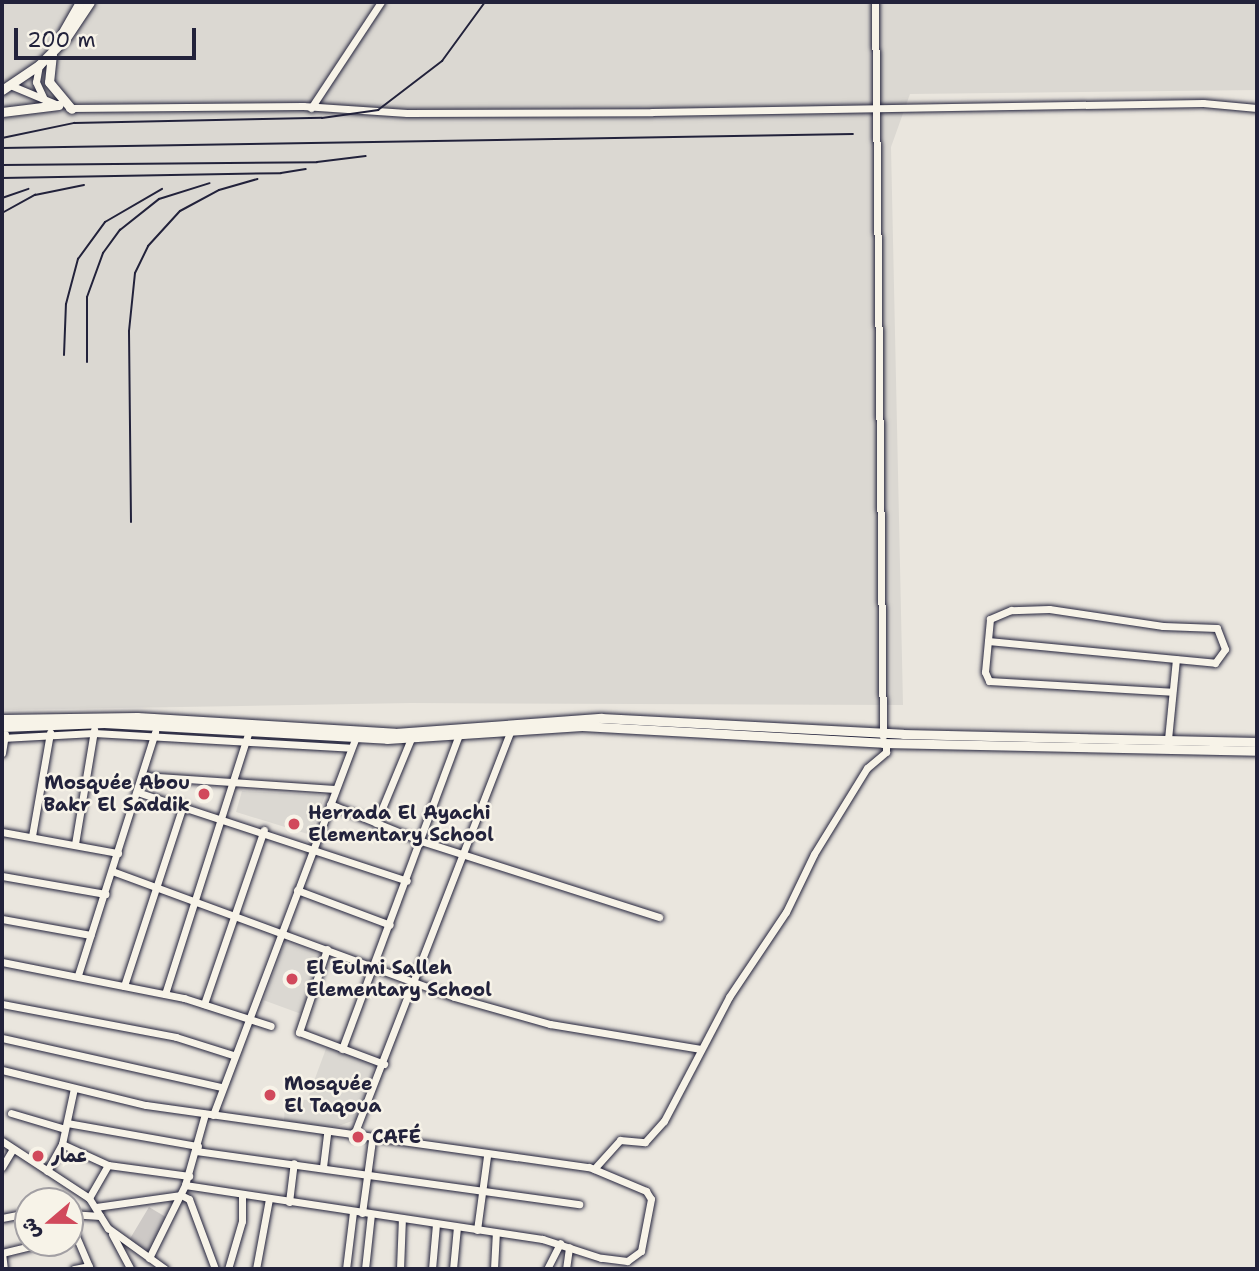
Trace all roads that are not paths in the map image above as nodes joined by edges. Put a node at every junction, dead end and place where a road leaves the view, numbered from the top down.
1 (80, 2) edge
2 (90, 2) edge
3 (381, 2) edge
4 (875, 2) edge
5 (55, 47) junction
6 (39, 65) junction
7 (6, 88) edge
8 (44, 98) junction
9 (59, 106) junction
10 (311, 108) junction
11 (877, 108) junction
12 (1257, 108) edge
13 (72, 109) junction
14 (2, 112) edge
15 (988, 641) junction
16 (1176, 659) junction
17 (1172, 692) junction
18 (3, 724) edge
19 (512, 725) junction
20 (94, 728) junction
21 (50, 730) junction
22 (461, 730) junction
23 (156, 731) junction
24 (882, 732) junction
25 (248, 734) junction
26 (357, 735) junction
27 (412, 735) junction
28 (3, 738) edge
29 (1168, 740) junction
30 (1257, 742) edge
31 (885, 743) junction
32 (351, 748) junction
33 (1257, 751) edge
34 (2, 753) edge
35 (142, 776) junction
36 (232, 784) junction
37 (335, 789) junction
38 (137, 792) junction
39 (330, 804) junction
40 (183, 805) junction
41 (222, 817) junction
42 (376, 823) junction
43 (264, 830) junction
44 (2, 832) edge
45 (32, 836) junction
46 (421, 841) junction
47 (75, 844) junction
48 (313, 846) junction
49 (118, 853) junction
50 (464, 855) junction
51 (112, 871) junction
52 (2, 876) edge
53 (407, 881) junction
54 (156, 887) junction
55 (297, 890) junction
56 (105, 894) junction
57 (195, 900) junction
58 (233, 914) junction
59 (3, 916) edge
60 (659, 917) dead end
61 (390, 925) junction
62 (281, 931) junction
63 (92, 935) junction
64 (327, 949) junction
65 (2, 962) edge
66 (374, 967) junction
67 (78, 975) junction
68 (414, 983) junction
69 (124, 986) junction
70 (165, 993) junction
71 (2, 1004) edge
72 (204, 1004) junction
73 (250, 1016) junction
74 (271, 1026) dead end
75 (2, 1038) edge
76 (342, 1049) junction
77 (701, 1049) junction
78 (233, 1055) junction
79 (384, 1064) junction
80 (2, 1070) edge
81 (222, 1087) junction
82 (74, 1088) junction
83 (11, 1113) dead end
84 (209, 1114) junction
85 (66, 1126) junction
86 (327, 1134) junction
87 (353, 1137) junction
88 (2, 1140) edge
89 (372, 1140) junction
90 (62, 1144) junction
91 (13, 1149) junction
92 (197, 1149) junction
93 (487, 1156) junction
94 (294, 1163) junction
95 (108, 1165) junction
96 (2, 1167) edge
97 (323, 1167) junction
98 (594, 1169) junction
99 (47, 1171) junction
100 (366, 1174) junction
101 (189, 1176) junction
102 (185, 1185) junction
103 (483, 1188) junction
104 (181, 1195) junction
105 (242, 1195) junction
106 (89, 1198) junction
107 (269, 1199) junction
108 (289, 1202) junction
109 (579, 1204) dead end
110 (96, 1207) junction
111 (353, 1212) junction
112 (362, 1213) junction
113 (371, 1214) junction
114 (84, 1215) edge
115 (100, 1216) junction
116 (402, 1218) junction
117 (436, 1224) junction
118 (457, 1227) junction
119 (108, 1228) junction
120 (477, 1230) junction
121 (496, 1233) junction
122 (560, 1243) junction
123 (569, 1247) junction
124 (2, 1253) edge
125 (149, 1258) junction
126 (89, 1268) edge
127 (4, 1269) edge
128 (74, 1269) edge
129 (131, 1269) edge
130 (165, 1269) edge
131 (215, 1269) edge
132 (228, 1269) edge
133 (256, 1269) edge
134 (346, 1269) edge
135 (365, 1269) edge
136 (400, 1269) edge
137 (432, 1269) edge
138 (453, 1269) edge
139 (494, 1269) edge
140 (547, 1269) edge
141 (566, 1269) edge

1 - 5 main road
2 - 5 main road
3 - 10 street
4 - 11 street
5 - 6 main road
5 - 13 main road
6 - 7 main road
6 - 8 street
7 - 8 street
8 - 9 street
9 - 13 street
9 - 14 main road
10 - 11 street
10 - 13 street
11 - 12 street
11 - 24 street
15 - 16 street
15 - 16 street
15 - 17 street
16 - 17 street
17 - 29 street
18 - 21 main road
18 - 25 main road
18 - 28 street
19 - 22 main road
19 - 24 main road
19 - 31 main road
19 - 50 street
20 - 21 main road
20 - 23 main road
20 - 47 street
21 - 28 street
21 - 45 street
22 - 27 main road
22 - 46 street
23 - 25 main road
23 - 35 street
24 - 29 main road
24 - 31 street
25 - 26 main road
25 - 32 street
25 - 36 street
26 - 27 main road
26 - 32 street
27 - 42 street
28 - 34 street
29 - 30 main road
31 - 33 main road
31 - 77 street
32 - 37 street
35 - 36 street
35 - 38 street
36 - 37 street
36 - 41 street
37 - 39 street
38 - 40 street
38 - 49 street
39 - 42 street
39 - 48 street
40 - 41 street
40 - 54 street
41 - 43 street
41 - 57 street
42 - 46 street
43 - 48 street
43 - 58 street
44 - 45 street
45 - 47 street
46 - 50 street
46 - 53 street
47 - 49 street
48 - 53 street
48 - 55 street
49 - 51 street
50 - 60 street
50 - 68 street
51 - 54 street
51 - 56 street
52 - 56 street
53 - 61 street
54 - 57 street
54 - 69 street
55 - 61 street
55 - 62 street
56 - 63 street
57 - 58 street
57 - 70 street
58 - 62 street
58 - 72 street
59 - 63 street
61 - 66 street
62 - 64 street
62 - 73 street
63 - 67 street
64 - 66 street
64 - 76 street
65 - 67 street
66 - 68 street
66 - 76 street
67 - 69 street
68 - 77 street
68 - 79 street
69 - 70 street
70 - 72 street
71 - 78 street
72 - 73 street
73 - 74 street
73 - 78 street
75 - 81 street
76 - 79 street
77 - 98 street
78 - 81 street
79 - 87 street
80 - 82 street
81 - 84 street
82 - 84 street
82 - 85 street
83 - 85 street
84 - 86 street
84 - 92 street
85 - 90 street
85 - 92 street
86 - 87 street
86 - 97 street
87 - 89 street
88 - 91 street
89 - 93 street
89 - 100 street
90 - 95 street
90 - 99 street
91 - 96 street
91 - 99 street
92 - 94 street
92 - 101 street
93 - 98 street
93 - 103 street
94 - 97 street
94 - 108 street
95 - 101 street
95 - 106 street
97 - 100 street
98 - 123 street
99 - 106 street
100 - 103 street
100 - 112 street
101 - 102 street
102 - 104 street
102 - 105 street
103 - 109 street
103 - 120 street
104 - 110 street
104 - 125 street
104 - 131 street
105 - 107 street
105 - 132 street
106 - 110 street
107 - 108 street
107 - 133 street
108 - 111 street
110 - 115 street
111 - 112 street
111 - 134 street
112 - 113 street
113 - 116 street
113 - 135 street
114 - 115 street
115 - 119 street
116 - 117 street
116 - 136 street
117 - 118 street
117 - 137 street
118 - 120 street
118 - 138 street
119 - 125 street
119 - 129 street
120 - 121 street
121 - 122 street
121 - 139 street
122 - 123 street
122 - 140 street
123 - 141 street
124 - 127 street
125 - 130 street
126 - 128 street

